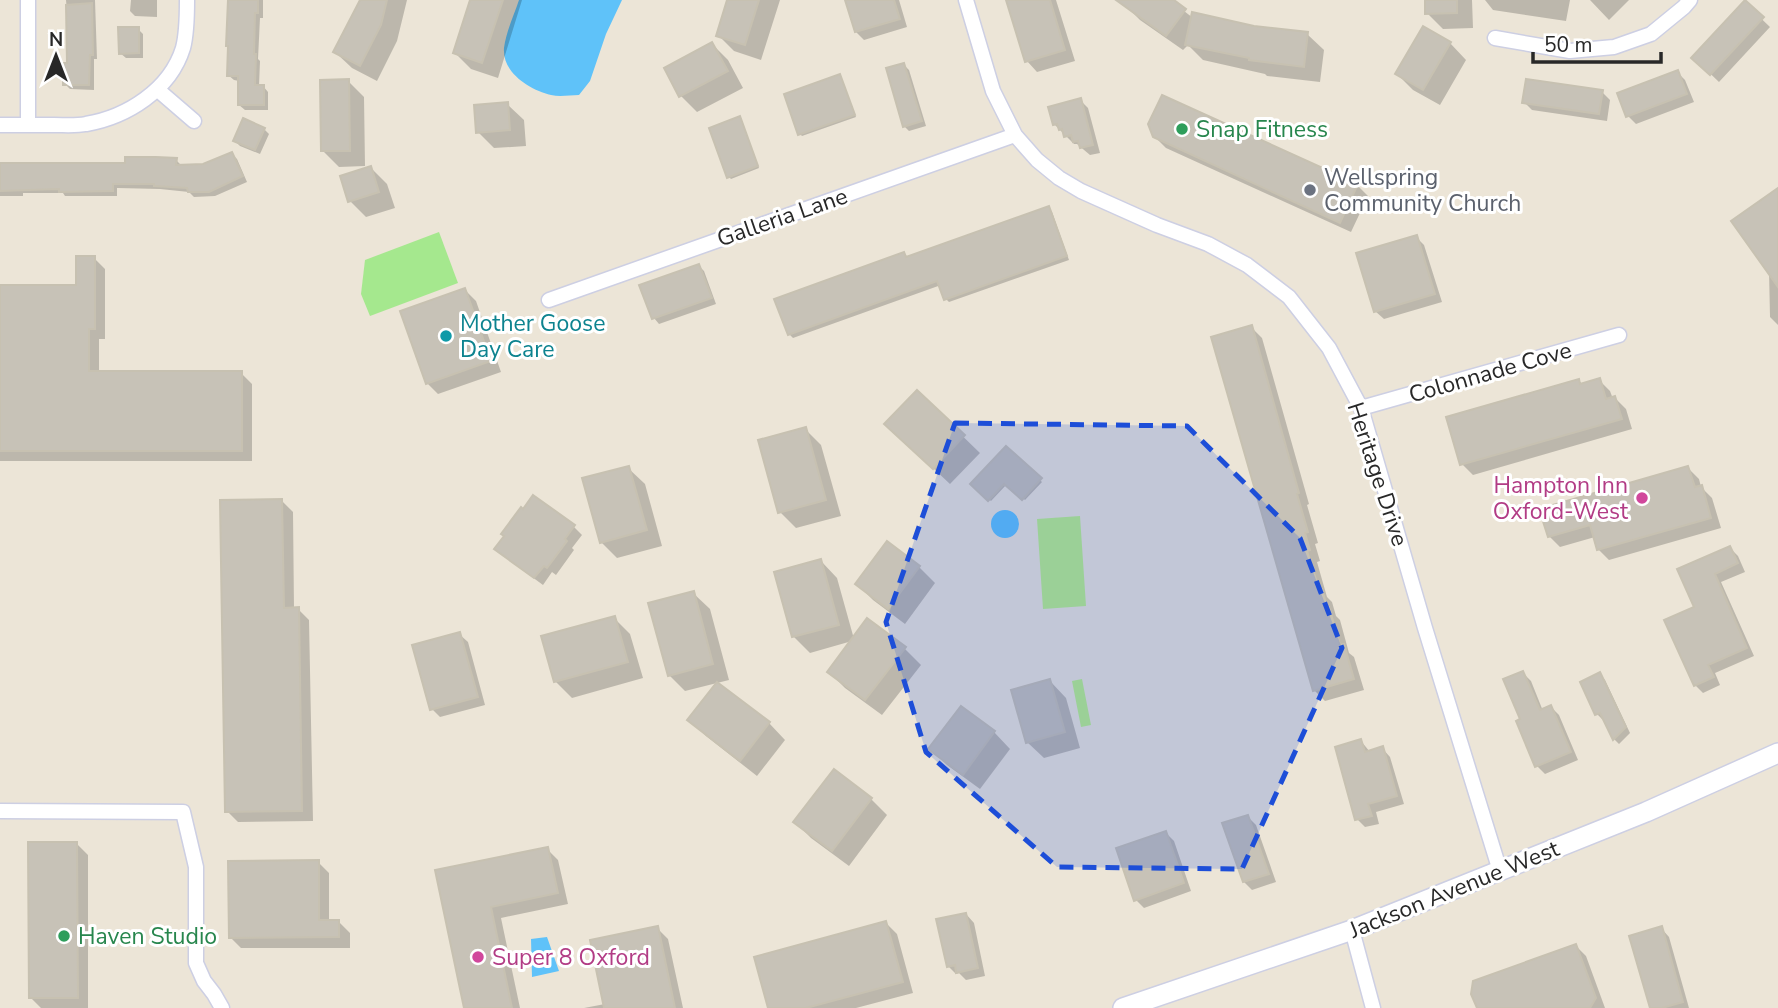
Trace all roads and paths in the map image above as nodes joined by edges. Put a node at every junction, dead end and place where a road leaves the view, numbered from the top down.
1 (28, 0) edge
2 (187, 0) edge
3 (966, 0) edge
4 (1690, 0) edge
5 (1495, 38) dead end
6 (158, 90) junction
7 (194, 121) dead end
8 (0, 125) edge
9 (28, 125) junction
10 (1015, 135) junction
11 (549, 300) dead end
12 (1619, 335) dead end
13 (1361, 408) junction
14 (1778, 753) edge
15 (0, 811) edge
16 (1500, 871) junction
17 (1352, 930) junction
18 (222, 1008) edge
19 (1123, 1008) edge
20 (1373, 1008) edge

1 - 9 street
2 - 6 street
3 - 10 street, Heritage Drive
4 - 5 street
6 - 7 street
6 - 9 street
8 - 9 street
10 - 11 street, Galleria Lane
10 - 13 street, Heritage Drive
12 - 13 street, Colonnade Cove
13 - 16 street, Heritage Drive
14 - 16 main road, Jackson Avenue West
15 - 18 street
16 - 17 main road, Jackson Avenue West
17 - 19 main road, Jackson Avenue West
17 - 20 street

